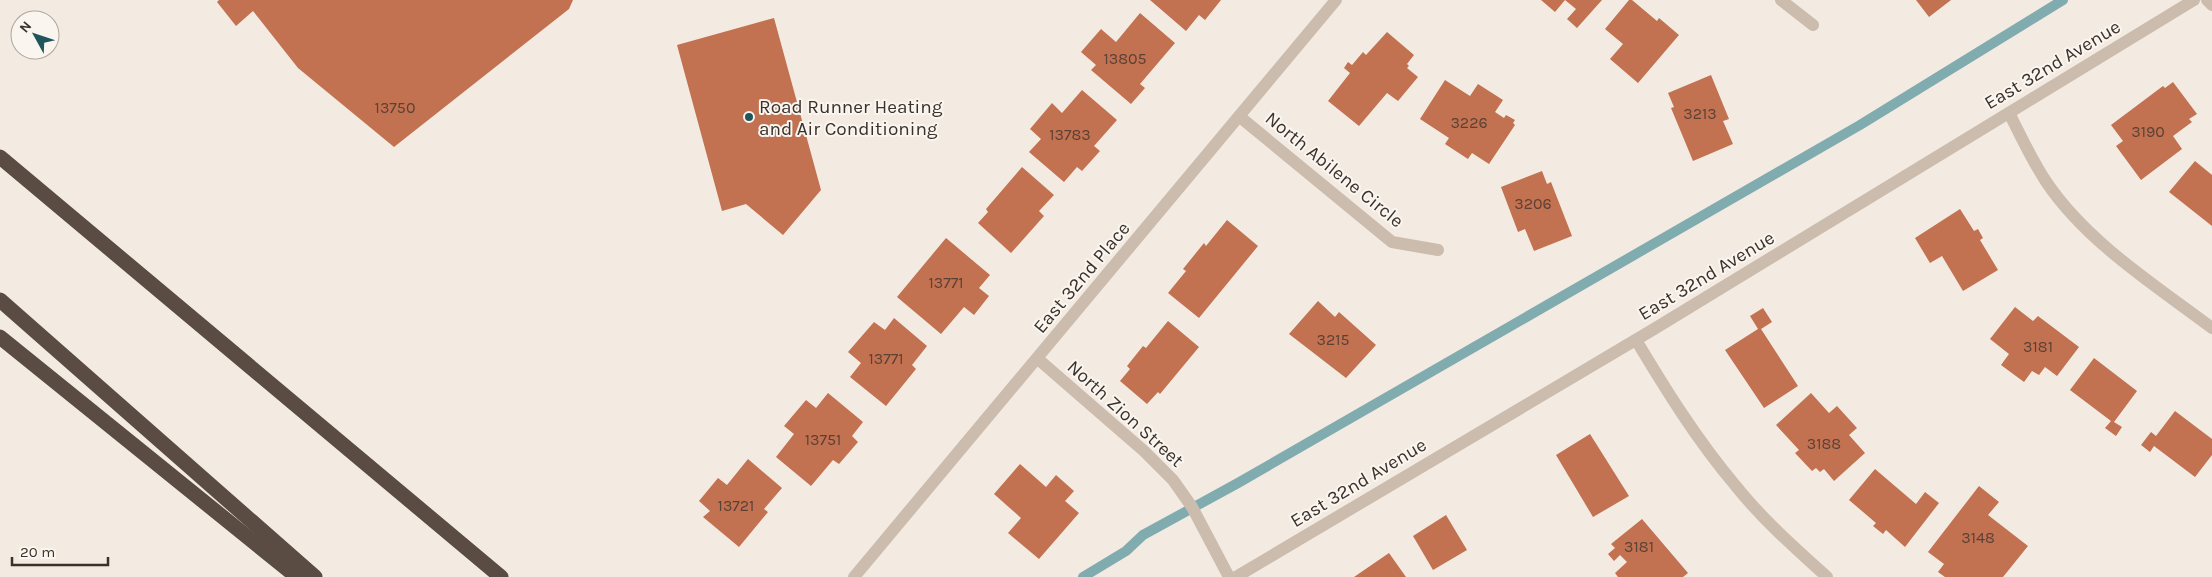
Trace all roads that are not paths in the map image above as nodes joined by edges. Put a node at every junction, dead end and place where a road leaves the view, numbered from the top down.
1 (1336, 0) edge
2 (1781, 0) edge
3 (2194, 0) edge
4 (2207, 0) edge
5 (2212, 5) edge
6 (1812, 26) dead end
7 (2008, 113) junction
8 (1240, 117) junction
9 (0, 157) edge
10 (1438, 250) dead end
11 (0, 300) edge
12 (2212, 328) edge
13 (0, 337) edge
14 (1636, 340) junction
15 (1038, 359) junction
16 (297, 577) edge
17 (315, 577) edge
18 (501, 577) edge
19 (854, 577) edge
20 (1229, 577) edge
21 (1236, 577) edge
22 (1827, 577) edge

1 - 8 street, East 32nd Place
2 - 6 street
3 - 7 street, East 32nd Avenue
4 - 5 street
7 - 12 street
7 - 14 street, East 32nd Avenue
8 - 10 street, North Abilene Circle
8 - 15 street, East 32nd Place
9 - 18 highway
11 - 17 highway
13 - 16 highway
14 - 21 street, East 32nd Avenue
14 - 22 street
15 - 19 street, East 32nd Place
15 - 20 street, North Zion Street

